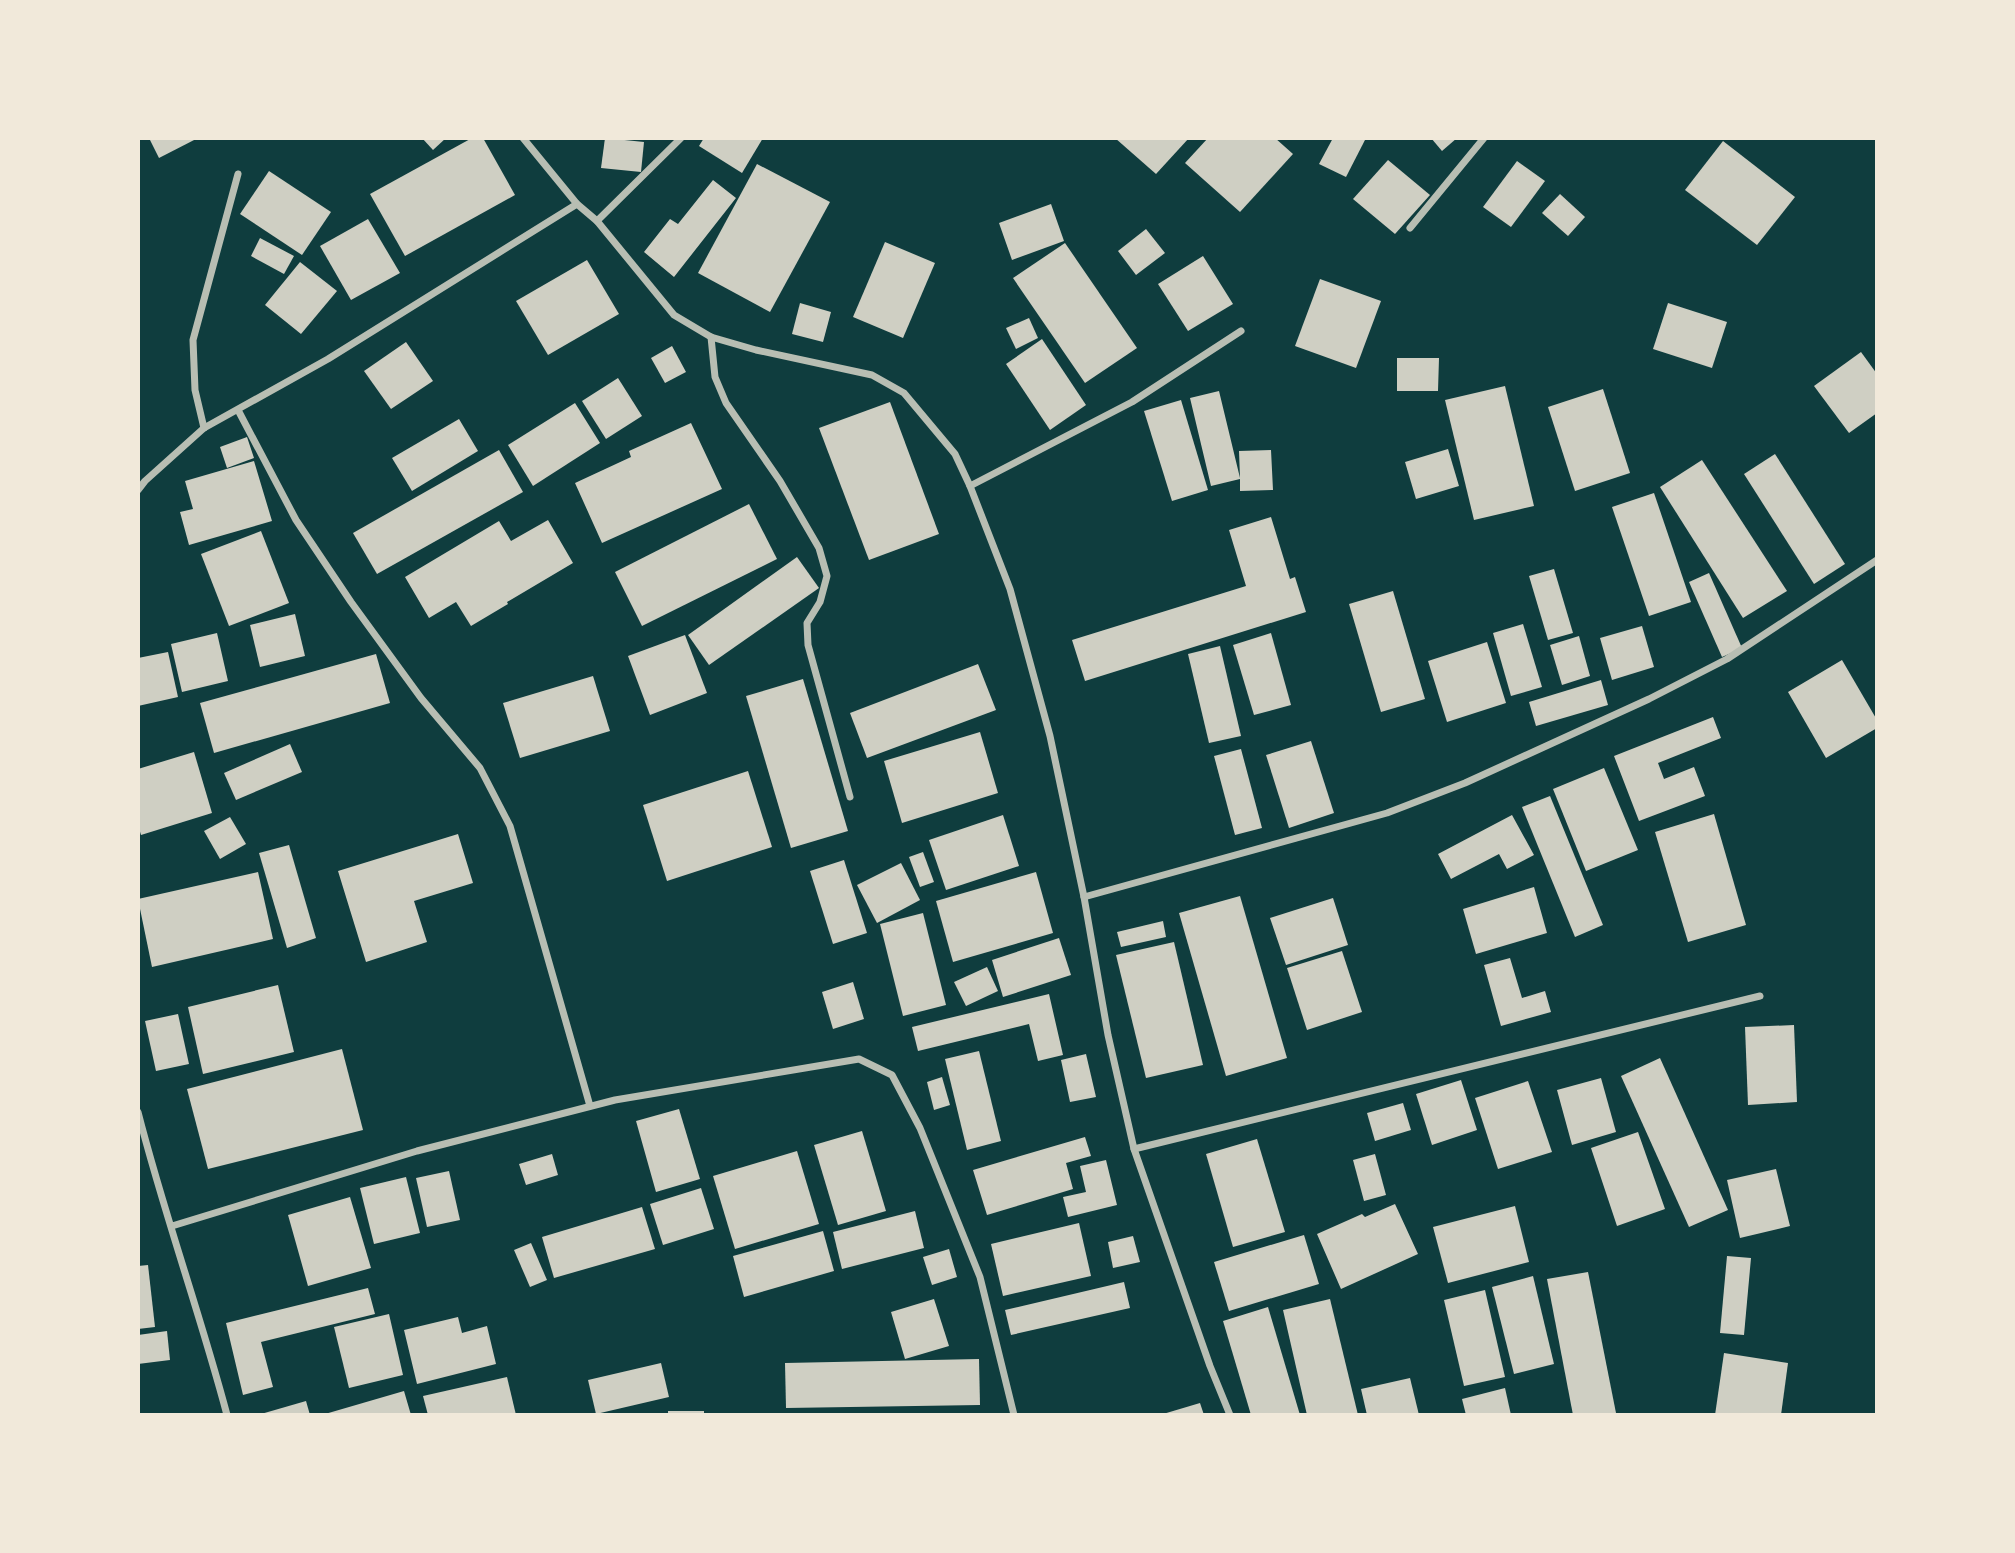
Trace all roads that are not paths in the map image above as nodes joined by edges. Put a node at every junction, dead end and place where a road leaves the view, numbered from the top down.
1 (523, 138) edge
2 (681, 138) edge
3 (1484, 138) edge
4 (238, 174) dead end
5 (577, 204) junction
6 (597, 220) junction
7 (1410, 228) dead end
8 (1241, 331) dead end
9 (711, 337) junction
10 (238, 410) junction
11 (204, 428) junction
12 (970, 486) junction
13 (138, 490) edge
14 (1877, 560) edge
15 (850, 797) dead end
16 (1084, 897) junction
17 (1760, 996) dead end
18 (590, 1106) junction
19 (138, 1112) edge
20 (1134, 1149) junction
21 (172, 1226) junction
22 (227, 1415) edge
23 (1014, 1415) edge
24 (1230, 1415) edge

1 - 5 street
2 - 6 street
3 - 7 street
4 - 11 street
5 - 6 street
5 - 10 street
6 - 9 street
8 - 12 street
9 - 12 street
9 - 15 street
10 - 11 street
10 - 18 street
11 - 13 street
12 - 16 street
14 - 16 street
16 - 20 street
17 - 20 street
18 - 21 street
18 - 23 street
19 - 21 street
20 - 24 street
21 - 22 street

